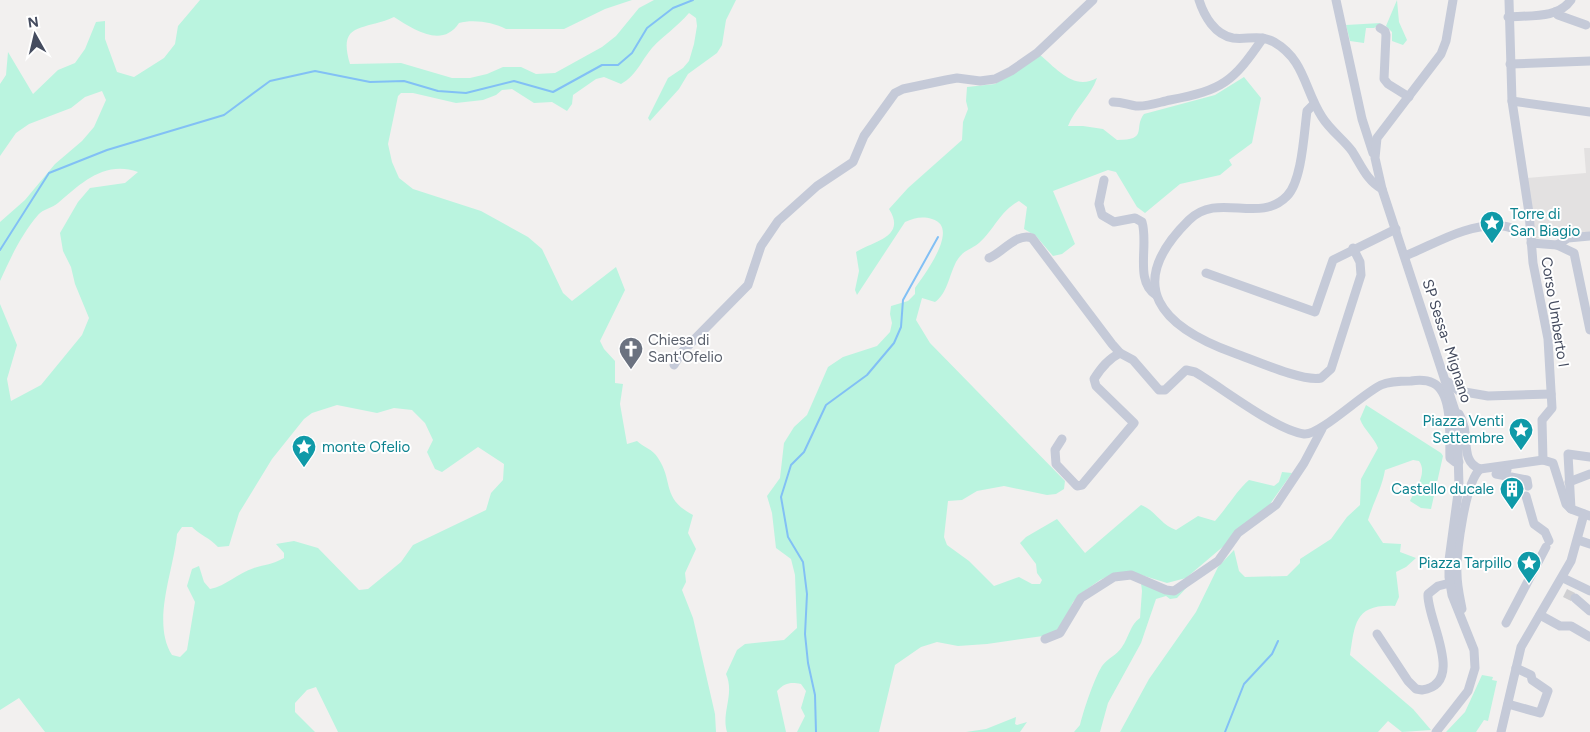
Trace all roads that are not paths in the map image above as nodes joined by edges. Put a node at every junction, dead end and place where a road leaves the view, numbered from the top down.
1 (1093, 0) edge
2 (1199, 0) edge
3 (1336, 0) edge
4 (1453, 0) edge
5 (1509, 0) edge
6 (1571, 0) edge
7 (1556, 12) junction
8 (1508, 17) junction
9 (1586, 24) dead end
10 (1380, 28) dead end
11 (1263, 38) junction
12 (1590, 61) edge
13 (1510, 64) junction
14 (1409, 97) junction
15 (1512, 101) junction
16 (1113, 102) dead end
17 (1314, 104) junction
18 (1590, 112) edge
19 (1375, 158) junction
20 (1104, 180) dead end
21 (1382, 189) junction
22 (1396, 228) junction
23 (1590, 236) edge
24 (1531, 238) junction
25 (1557, 245) junction
26 (1353, 248) junction
27 (1405, 256) junction
28 (989, 258) dead end
29 (1206, 273) dead end
30 (1156, 295) junction
31 (1590, 330) edge
32 (1120, 353) junction
33 (674, 365) dead end
34 (1446, 380) junction
35 (1552, 394) junction
36 (1456, 411) junction
37 (1323, 427) junction
38 (1062, 439) dead end
39 (1590, 457) edge
40 (1543, 460) junction
41 (1459, 462) junction
42 (1525, 463) junction
43 (1480, 469) junction
44 (1590, 474) edge
45 (1569, 482) junction
46 (1528, 486) dead end
47 (1526, 496) dead end
48 (1571, 509) junction
49 (1587, 515) edge
50 (1578, 540) junction
51 (1590, 544) edge
52 (1563, 578) junction
53 (1450, 583) junction
54 (1590, 591) edge
55 (1575, 598) tunnel mouth
56 (1590, 611) edge
57 (1540, 615) junction
58 (1506, 623) dead end
59 (1465, 625) junction
60 (1377, 634) dead end
61 (1590, 637) edge
62 (1045, 639) dead end
63 (1516, 668) junction
64 (1508, 704) junction
65 (1436, 732) edge
66 (1501, 732) edge

1 - 33 street
2 - 11 street
3 - 19 street
4 - 14 street, SP Sessa- Mignano
5 - 8 street, Corso Umberto I
6 - 7 street
7 - 8 street
7 - 9 street
8 - 13 street, Corso Umberto I
10 - 14 street
11 - 16 street
11 - 17 street
12 - 13 street
13 - 15 street, Corso Umberto I
14 - 19 street, SP Sessa- Mignano
15 - 18 street
15 - 24 street, Corso Umberto I
17 - 21 street
17 - 30 street
19 - 21 street, SP Sessa- Mignano
20 - 30 street
21 - 22 street, SP Sessa- Mignano
22 - 26 street
22 - 27 street, SP Sessa- Mignano
23 - 25 street
24 - 25 street
24 - 27 street
24 - 35 street, Corso Umberto I
25 - 31 street
26 - 29 street
26 - 30 street
27 - 34 street, SP Sessa- Mignano
28 - 32 street
32 - 37 street
32 - 38 street
34 - 35 street
34 - 36 street, SP Sessa- Mignano
35 - 40 street, Corso Umberto I
36 - 41 street, SP Sessa- Mignano
36 - 43 street
37 - 41 street
37 - 62 street
39 - 45 street
40 - 42 street
40 - 48 street
41 - 53 street, SP Sessa- Mignano
42 - 43 street
42 - 46 street
43 - 59 street
44 - 45 street
45 - 48 street
47 - 58 street
48 - 49 street
49 - 50 street
50 - 51 street
50 - 52 street
52 - 54 street
52 - 57 street
53 - 59 street, SP Sessa- Mignano
53 - 60 street
55 - 56 street
57 - 61 street
57 - 63 street
59 - 65 street, SP Sessa- Mignano
63 - 64 street
63 - 64 street
64 - 66 street

